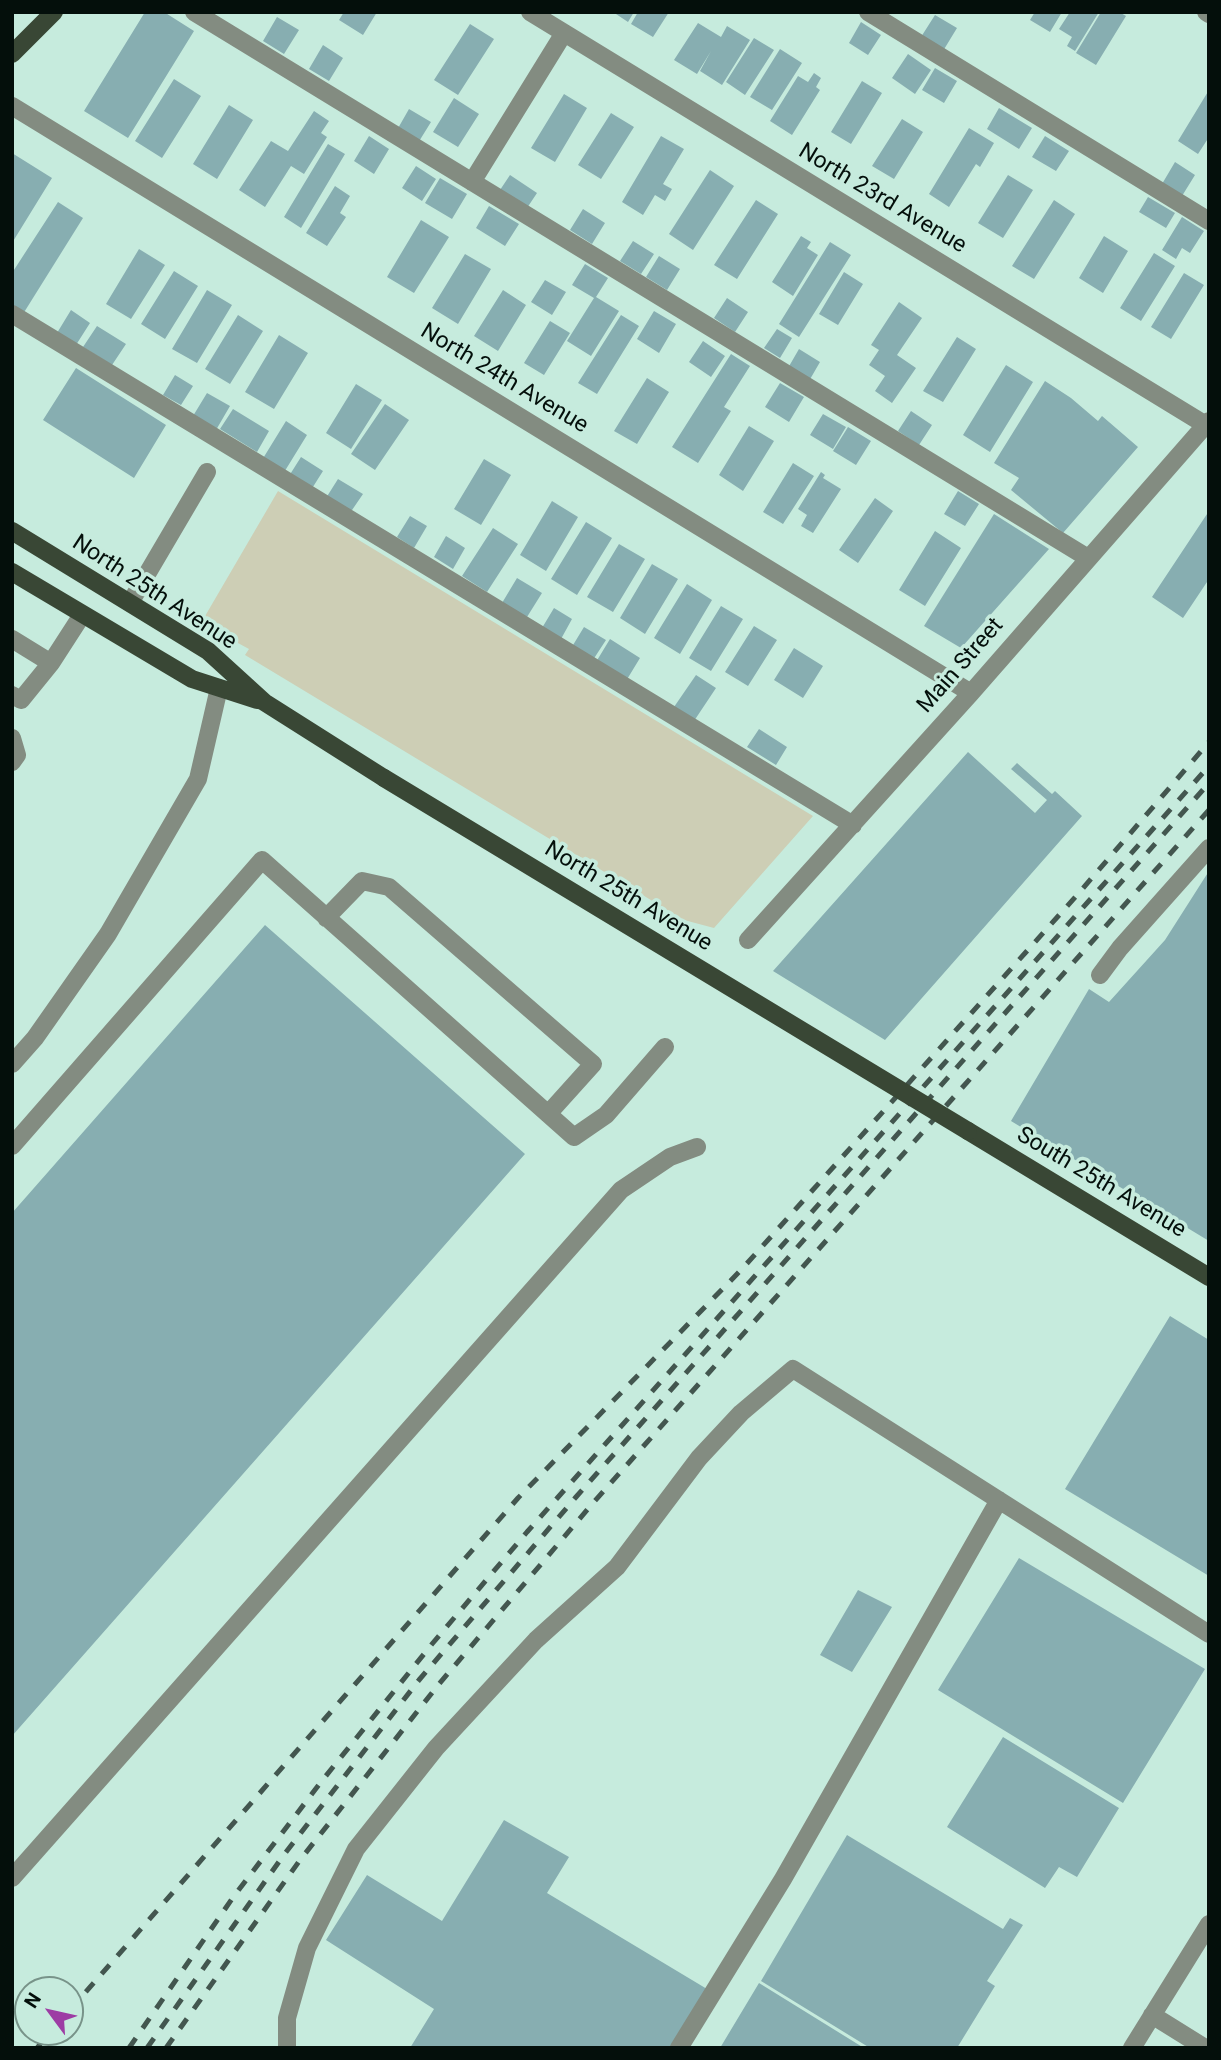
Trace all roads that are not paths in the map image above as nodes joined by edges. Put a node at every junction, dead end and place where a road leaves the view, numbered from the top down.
1 (54, 12) edge
2 (194, 12) edge
3 (530, 12) edge
4 (868, 12) edge
5 (564, 33) junction
6 (12, 54) edge
7 (12, 106) edge
8 (472, 182) junction
9 (1209, 221) edge
10 (16, 323) edge
11 (1208, 424) edge
12 (206, 472) dead end
13 (12, 531) edge
14 (1088, 558) junction
15 (12, 572) edge
16 (130, 603) junction
17 (82, 615) junction
18 (12, 639) edge
19 (51, 663) junction
20 (219, 688) junction
21 (971, 693) junction
22 (264, 702) junction
23 (15, 704) edge
24 (12, 738) edge
25 (12, 762) edge
26 (853, 825) junction
27 (1209, 848) edge
28 (327, 918) junction
29 (748, 940) dead end
30 (1100, 975) dead end
31 (665, 1046) dead end
32 (12, 1064) edge
33 (548, 1114) junction
34 (968, 1131) joint
35 (12, 1146) edge
36 (697, 1147) dead end
37 (1209, 1277) edge
38 (999, 1500) junction
39 (1209, 1634) edge
40 (12, 1878) edge
41 (1209, 1924) edge
42 (1152, 2015) junction
43 (287, 2048) edge
44 (679, 2048) edge
45 (1132, 2048) edge
46 (1205, 2048) edge

1 - 6 main road
2 - 8 street
3 - 5 street, North 23rd Avenue
4 - 9 street
5 - 8 street
5 - 11 street, North 23rd Avenue
7 - 21 street, North 24th Avenue
8 - 14 street
10 - 26 street
11 - 14 street, Main Street
12 - 16 street
13 - 16 main road, North 25th Avenue
14 - 21 street, Main Street
15 - 17 main road, North 25th Avenue
16 - 22 main road, North 25th Avenue
17 - 19 street
17 - 20 main road, North 25th Avenue
18 - 19 street
19 - 23 street
20 - 22 main road, North 25th Avenue
20 - 32 street
21 - 26 street, Main Street
22 - 34 main road, North 25th Avenue, bridge
24 - 25 street
26 - 29 street, Main Street
27 - 30 street
28 - 33 street
28 - 33 street
28 - 35 street
31 - 33 street
34 - 37 main road, South 25th Avenue
36 - 40 street
38 - 39 street
38 - 43 street
38 - 44 street
41 - 42 street
42 - 45 street
42 - 46 street

